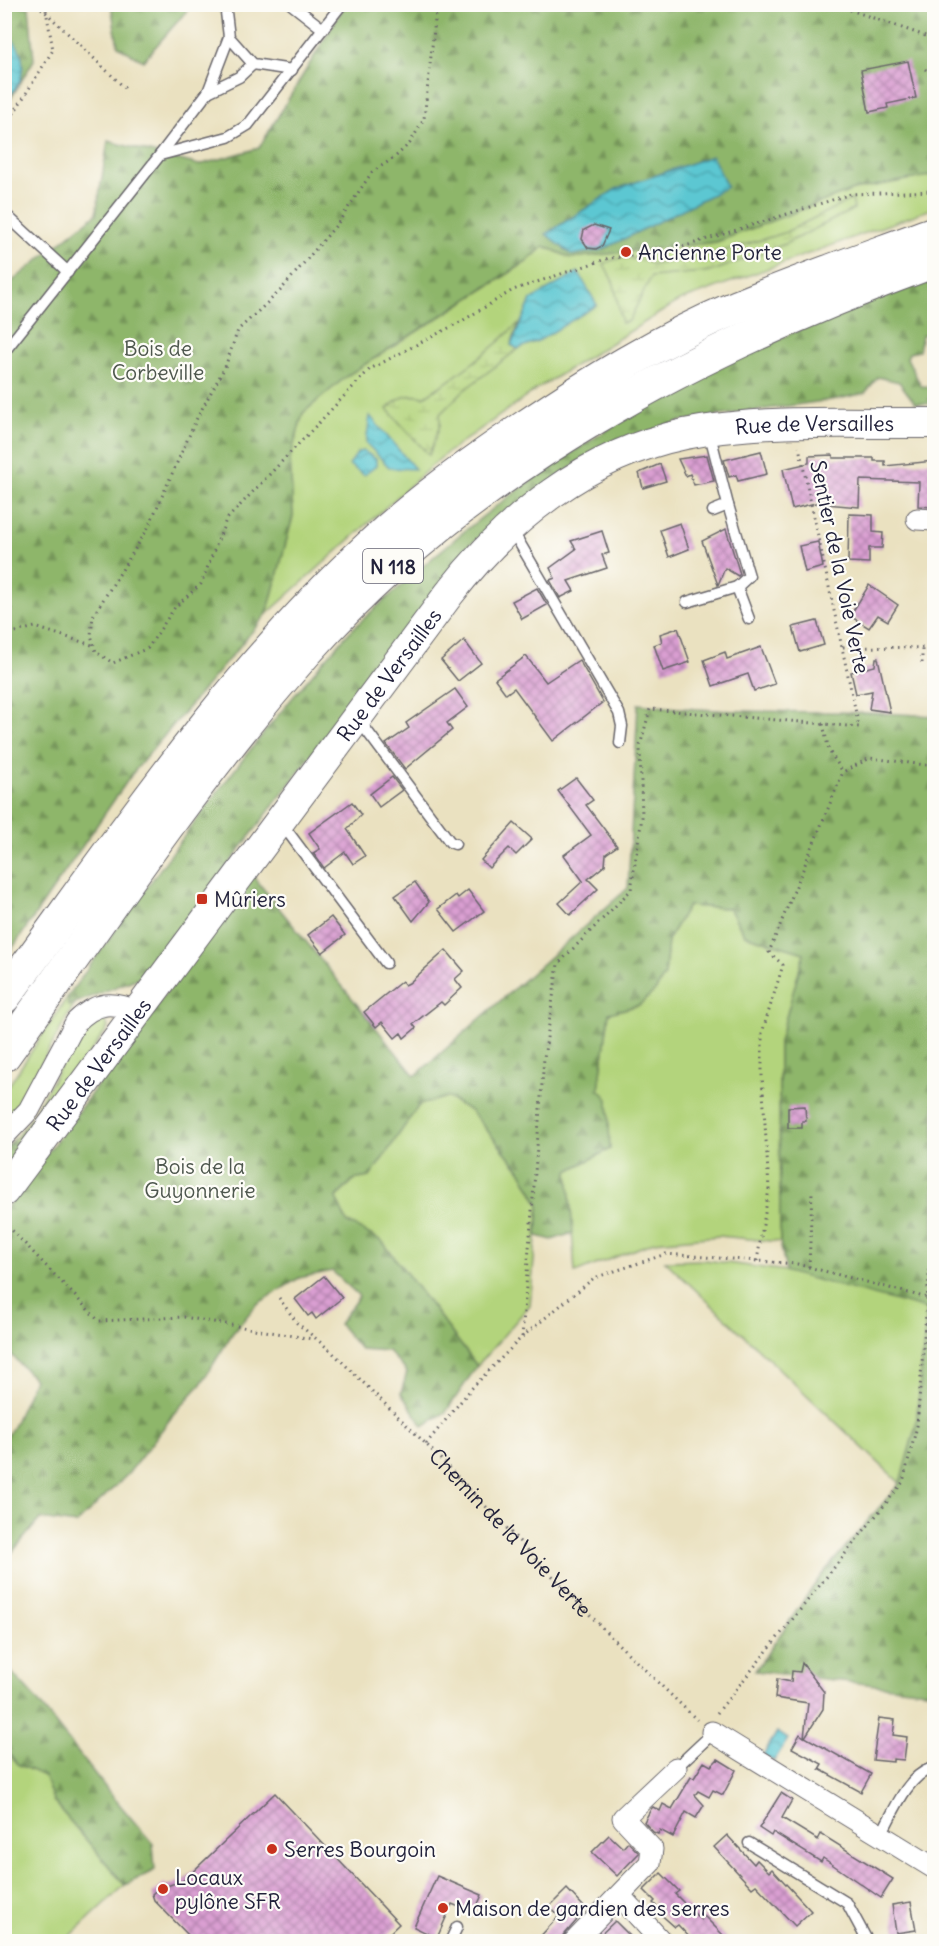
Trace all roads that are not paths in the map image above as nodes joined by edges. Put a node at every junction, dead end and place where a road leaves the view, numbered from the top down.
1 (225, 4) edge
2 (291, 4) edge
3 (342, 4) edge
4 (323, 29) junction
5 (229, 38) junction
6 (253, 63) junction
7 (292, 70) junction
8 (208, 92) junction
9 (160, 155) junction
10 (4, 213) edge
11 (934, 233) edge
12 (934, 261) edge
13 (69, 272) junction
14 (4, 352) edge
15 (934, 423) edge
16 (709, 431) junction
17 (728, 506) junction
18 (712, 511) dead end
19 (509, 526) junction
20 (737, 587) junction
21 (687, 602) dead end
22 (749, 619) dead end
23 (357, 718) junction
24 (620, 744) dead end
25 (280, 821) junction
26 (455, 844) dead end
27 (386, 963) dead end
28 (4, 998) edge
29 (139, 1012) junction
30 (4, 1055) edge
31 (4, 1136) edge
32 (4, 1191) edge
33 (709, 1726) joint
34 (679, 1765) joint
35 (930, 1769) dead end
36 (880, 1836) junction
37 (749, 1843) dead end
38 (934, 1868) edge
39 (620, 1896) junction
40 (457, 1927) dead end
41 (450, 1941) edge
42 (574, 1941) edge
43 (662, 1941) edge
44 (868, 1941) edge

1 - 5 lane
2 - 4 lane
3 - 4 lane
4 - 7 lane
5 - 6 lane
5 - 8 lane
6 - 7 lane
6 - 8 lane
7 - 9 lane
8 - 9 lane
9 - 13 lane
10 - 13 lane
11 - 28 highway, N 118
12 - 30 highway, N 118
13 - 14 lane
15 - 16 main road, Rue de Versailles
16 - 17 lane
16 - 19 main road, Rue de Versailles
17 - 18 lane
17 - 20 lane
19 - 23 main road, Rue de Versailles
19 - 24 lane
20 - 21 lane
20 - 22 lane
23 - 25 main road, Rue de Versailles
23 - 26 lane
25 - 27 lane
25 - 29 main road, Rue de Versailles
29 - 31 street
29 - 32 main road, Rue de Versailles
33 - 34 lane
33 - 36 street
34 - 39 street
35 - 36 lane
36 - 38 street
37 - 44 lane
39 - 42 street
39 - 43 street
40 - 41 lane

